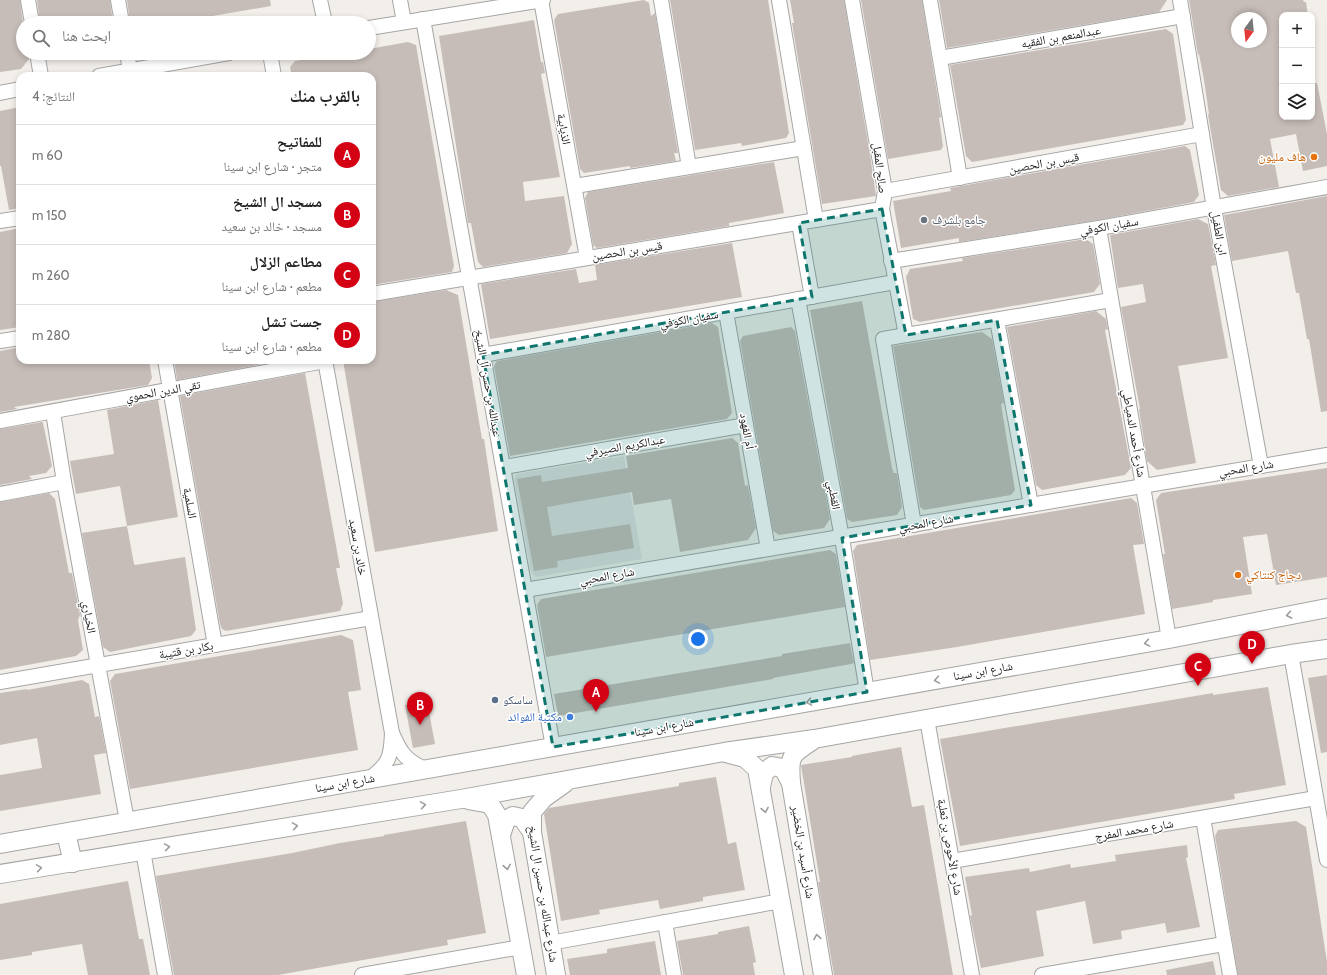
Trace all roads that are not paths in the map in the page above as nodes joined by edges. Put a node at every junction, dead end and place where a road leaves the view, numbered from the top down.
1 (28, 0) edge
2 (118, 0) edge
3 (320, 0) edge
4 (400, 0) edge
5 (542, 0) edge
6 (661, 0) edge
7 (779, 0) edge
8 (852, 0) edge
9 (930, 0) edge
10 (1180, 0) edge
11 (493, 4) edge
12 (31, 16) edge
13 (121, 16) edge
14 (323, 16) edge
15 (1182, 16) junction
16 (422, 20) junction
17 (404, 22) junction
18 (376, 27) edge
19 (940, 58) junction
20 (38, 60) edge
21 (128, 60) edge
22 (188, 60) edge
23 (271, 60) edge
24 (130, 70) junction
25 (40, 72) edge
26 (123, 72) edge
27 (273, 72) edge
28 (16, 90) edge
29 (0, 93) edge
30 (1202, 134) junction
31 (804, 148) junction
32 (689, 167) junction
33 (960, 178) junction
34 (574, 186) junction
35 (1327, 187) edge
36 (885, 191) junction
37 (1214, 208) junction
38 (882, 209) junction
39 (16, 219) edge
40 (816, 220) junction
41 (0, 221) edge
42 (799, 223) junction
43 (1099, 228) junction
44 (587, 258) junction
45 (891, 261) junction
46 (469, 278) junction
47 (895, 282) junction
48 (376, 293) edge
49 (805, 298) junction
50 (1111, 300) junction
51 (726, 312) junction
52 (997, 320) junction
53 (906, 335) junction
54 (16, 339) edge
55 (0, 341) edge
56 (483, 355) junction
57 (166, 364) edge
58 (308, 364) edge
59 (326, 364) edge
60 (170, 389) junction
61 (53, 412) junction
62 (0, 421) edge
63 (746, 425) junction
64 (1327, 455) edge
65 (1261, 466) junction
66 (504, 467) junction
67 (64, 482) junction
68 (1143, 485) junction
69 (0, 494) edge
70 (1031, 505) junction
71 (914, 525) junction
72 (842, 538) junction
73 (768, 549) junction
74 (525, 590) junction
75 (1327, 608) edge
76 (371, 618) junction
77 (1169, 639) junction
78 (215, 645) junction
79 (1327, 649) edge
80 (1291, 654) junction
81 (98, 665) junction
82 (0, 682) edge
83 (867, 692) junction
84 (927, 719) junction
85 (392, 733) junction
86 (814, 739) junction
87 (553, 747) junction
88 (724, 752) junction
89 (425, 769) junction
90 (369, 779) junction
91 (568, 780) junction
92 (791, 783) junction
93 (761, 787) junction
94 (1316, 798) junction
95 (461, 799) junction
96 (1203, 818) junction
97 (127, 821) junction
98 (532, 832) junction
99 (66, 833) junction
100 (501, 834) junction
101 (0, 844) edge
102 (143, 851) junction
103 (1327, 860) edge
104 (952, 861) junction
105 (73, 863) junction
106 (0, 874) edge
107 (781, 901) junction
108 (665, 922) junction
109 (550, 943) junction
110 (1224, 944) junction
111 (521, 947) junction
112 (371, 974) edge
113 (165, 975) edge
114 (526, 975) edge
115 (556, 975) edge
116 (674, 975) edge
117 (794, 975) edge
118 (823, 975) edge
119 (972, 975) edge
120 (1042, 975) edge
121 (1230, 975) edge

1 - 12 street
2 - 13 street
3 - 14 street
4 - 17 street
5 - 11 street
5 - 34 street, الذيابية
6 - 32 street
7 - 31 street
8 - 36 street, صالح المقبل
9 - 19 street
10 - 15 street, ابن الطفيل
11 - 16 street
15 - 19 street, عبدالمنعم بن الفقيه
15 - 30 street, ابن الطفيل
16 - 17 street
16 - 46 street, عبدالله بن حسن آل الشيخ
17 - 18 street
19 - 33 street
20 - 25 street
21 - 24 street
22 - 24 street
23 - 27 street
24 - 26 street
28 - 29 street
30 - 33 street, قيس بن الحصين
30 - 37 street, ابن الطفيل
31 - 32 street
31 - 40 street
32 - 34 street
33 - 36 street, قيس بن الحصين
34 - 44 street, الذيابية
35 - 37 street, سفيان الكوفي
36 - 38 street, صالح المقبل
37 - 43 street, سفيان الكوفي
37 - 65 street, ابن الطفيل
38 - 40 street, قيس بن الحصين
38 - 45 street, صالح المقبل
39 - 41 street
40 - 42 street, قيس بن الحصين
42 - 44 street, قيس بن الحصين
42 - 49 street, القطبي
43 - 45 street, سفيان الكوفي
43 - 50 street, شارع أحمد الدمياطي
44 - 46 street, قيس بن الحصين
45 - 47 street, صالح المقبل
46 - 48 street, قيس بن الحصين
46 - 56 street, عبدالله بن حسن آل الشيخ
47 - 49 street, سفيان الكوفي
47 - 53 street, صالح المقبل
49 - 51 street, سفيان الكوفي
49 - 72 street, القطبي
50 - 52 street
50 - 68 street, شارع أحمد الدمياطي
51 - 56 street, سفيان الكوفي
51 - 63 street, أم الفهود
52 - 53 street
52 - 70 street
53 - 71 street
54 - 55 street
56 - 66 street, عبدالله بن حسن آل الشيخ
57 - 60 street, السلمية
58 - 60 street, تقي الدين الحموي
59 - 76 street, خالد بن سعيد
60 - 61 street, تقي الدين الحموي
60 - 78 street, السلمية
61 - 62 street, تقي الدين الحموي
61 - 67 street, الخياري
63 - 66 street, عبدالكريم الصيرفي
63 - 73 street, أم الفهود
64 - 65 street, شارع المحبي
65 - 68 street, شارع المحبي
66 - 74 street, عبدالله بن حسن آل الشيخ
67 - 69 street
67 - 81 street, الخياري
68 - 70 street, شارع المحبي
68 - 77 street, شارع أحمد الدمياطي
70 - 71 street, شارع المحبي
71 - 72 street, شارع المحبي
72 - 73 street, شارع المحبي
72 - 83 street, القطبي
73 - 74 street, شارع المحبي
74 - 87 street, عبدالله بن حسن آل الشيخ
75 -> 77 street, شارع ابن سينا
76 - 78 street, بكار بن قتيبة
76 - 85 street, خالد بن سعيد
77 -> 83 street, شارع ابن سينا
78 - 81 street, بكار بن قتيبة
79 - 80 street
80 - 84 street
80 - 94 street
81 - 82 street, بكار بن قتيبة
81 - 97 street, الخياري
83 -> 87 street, شارع ابن سينا
84 - 86 street
84 - 104 street, شارع الأحوص بن ثعلبة
85 - 89 street, خالد بن سعيد
85 - 90 street, خالد بن سعيد
86 - 88 street
86 - 92 street, شارع أسيد بن الخضير
87 - 89 street, شارع ابن سينا
88 - 91 street
88 - 93 street
89 - 90 street, شارع ابن سينا
90 - 97 street, شارع ابن سينا
91 - 95 street
91 - 98 street, شارع عبدالله بن حسين ال الشيخ
92 - 93 street
118 -> 92 street, شارع أسيد بن الخضير
93 -> 107 street
94 - 96 street, شارع محمد المفرج
94 - 103 street
95 - 100 street
102 -> 95 street
96 - 104 street, شارع محمد المفرج
96 - 110 street
97 - 99 street, شارع ابن سينا
98 - 100 street
98 - 109 street, شارع عبدالله بن حسين ال الشيخ
99 - 101 street, شارع ابن سينا
99 - 105 street
100 -> 111 street
102 - 105 street
102 - 113 street
104 - 119 street, شارع الأحوص بن ثعلبة
106 -> 105 street
107 - 108 street
107 - 117 street
108 - 109 street
108 - 116 street
109 - 115 street, شارع عبدالله بن حسين ال الشيخ
110 - 120 street
110 - 121 street
111 - 112 street
111 - 114 street

